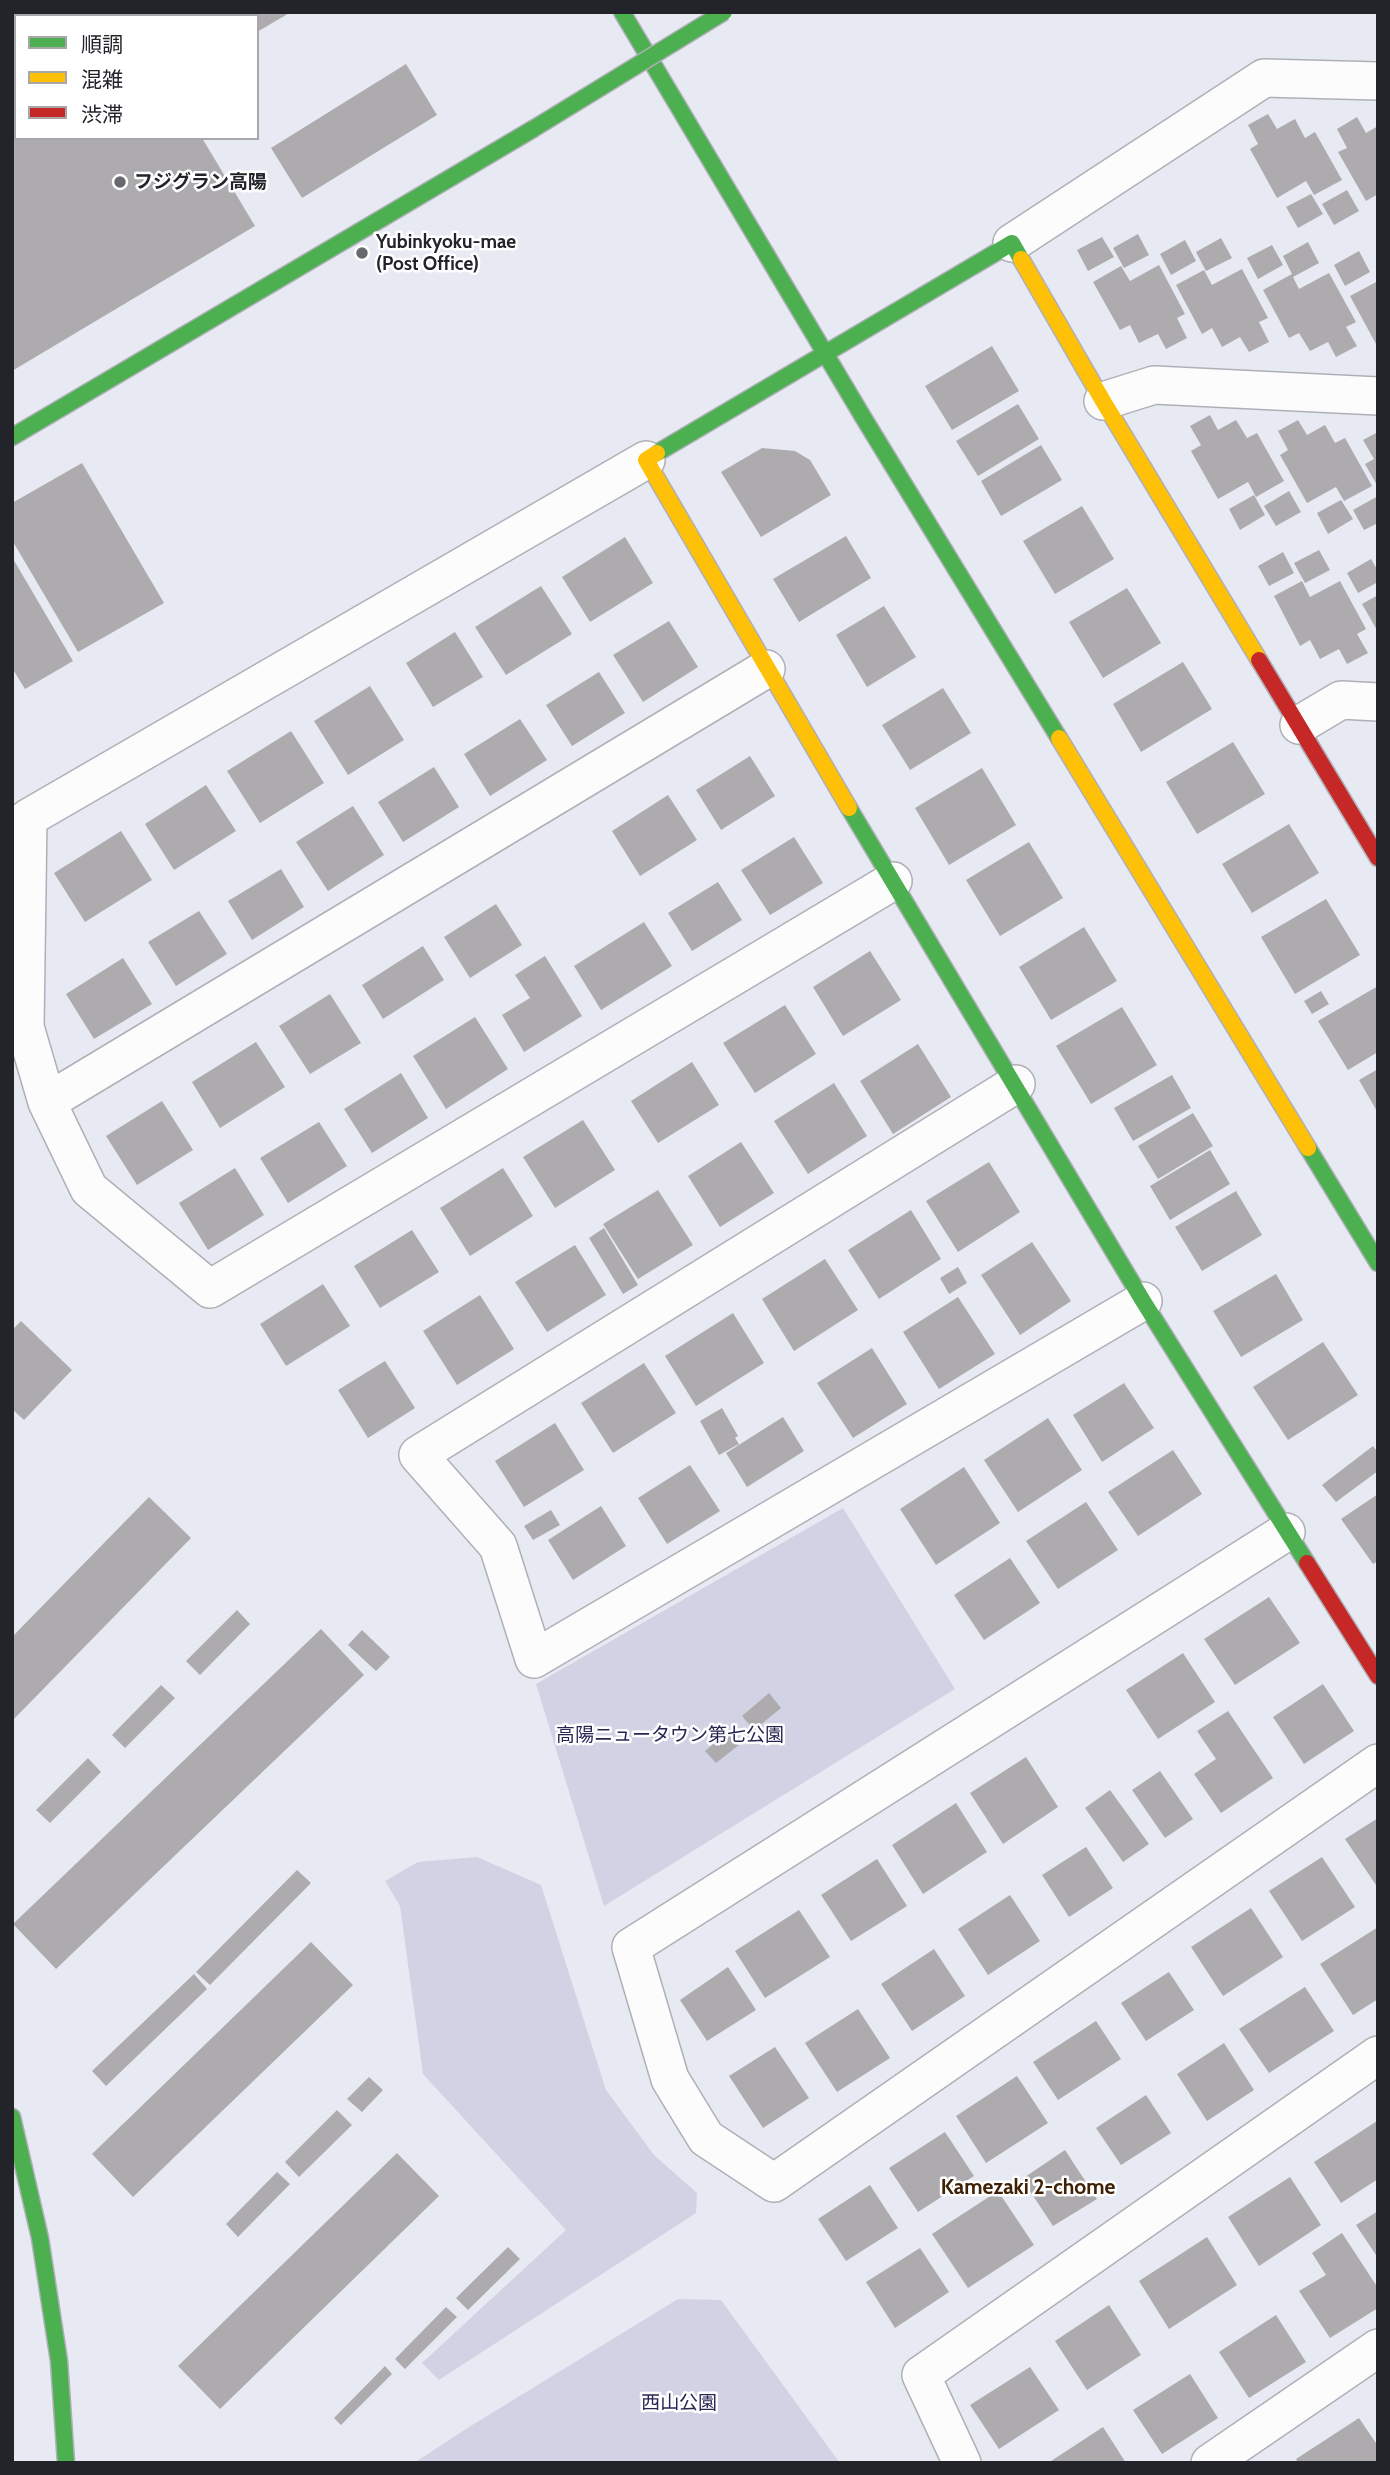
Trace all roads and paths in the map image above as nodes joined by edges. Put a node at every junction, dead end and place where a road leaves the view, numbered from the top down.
1 (622, 12) edge
2 (724, 12) edge
3 (1378, 81) edge
4 (1012, 243) junction
5 (826, 355) junction
6 (1378, 396) edge
7 (1103, 401) junction
8 (12, 438) edge
9 (646, 460) junction
10 (766, 669) junction
11 (1378, 702) edge
12 (1299, 725) junction
13 (1378, 858) edge
14 (893, 881) junction
15 (1016, 1084) junction
16 (47, 1102) junction
17 (1378, 1263) edge
18 (1143, 1301) junction
19 (1286, 1532) junction
20 (1378, 1675) edge
21 (1378, 1763) edge
22 (1378, 2055) edge
23 (12, 2117) edge
24 (1378, 2348) edge
25 (66, 2463) edge
26 (962, 2463) edge
27 (1210, 2463) edge

1 - 5 street
2 - 8 street, bridge
3 - 4 street
4 - 5 street
4 - 7 street
5 - 9 street
5 - 17 street
6 - 7 street
7 - 12 street
9 - 10 street
9 - 16 street
10 - 14 street
10 - 16 street
11 - 12 street
12 - 13 street
14 - 15 street
14 - 16 street
15 - 18 street
15 - 18 street
18 - 19 street
19 - 20 street
19 - 21 street
22 - 26 street
23 - 25 street
24 - 27 street

